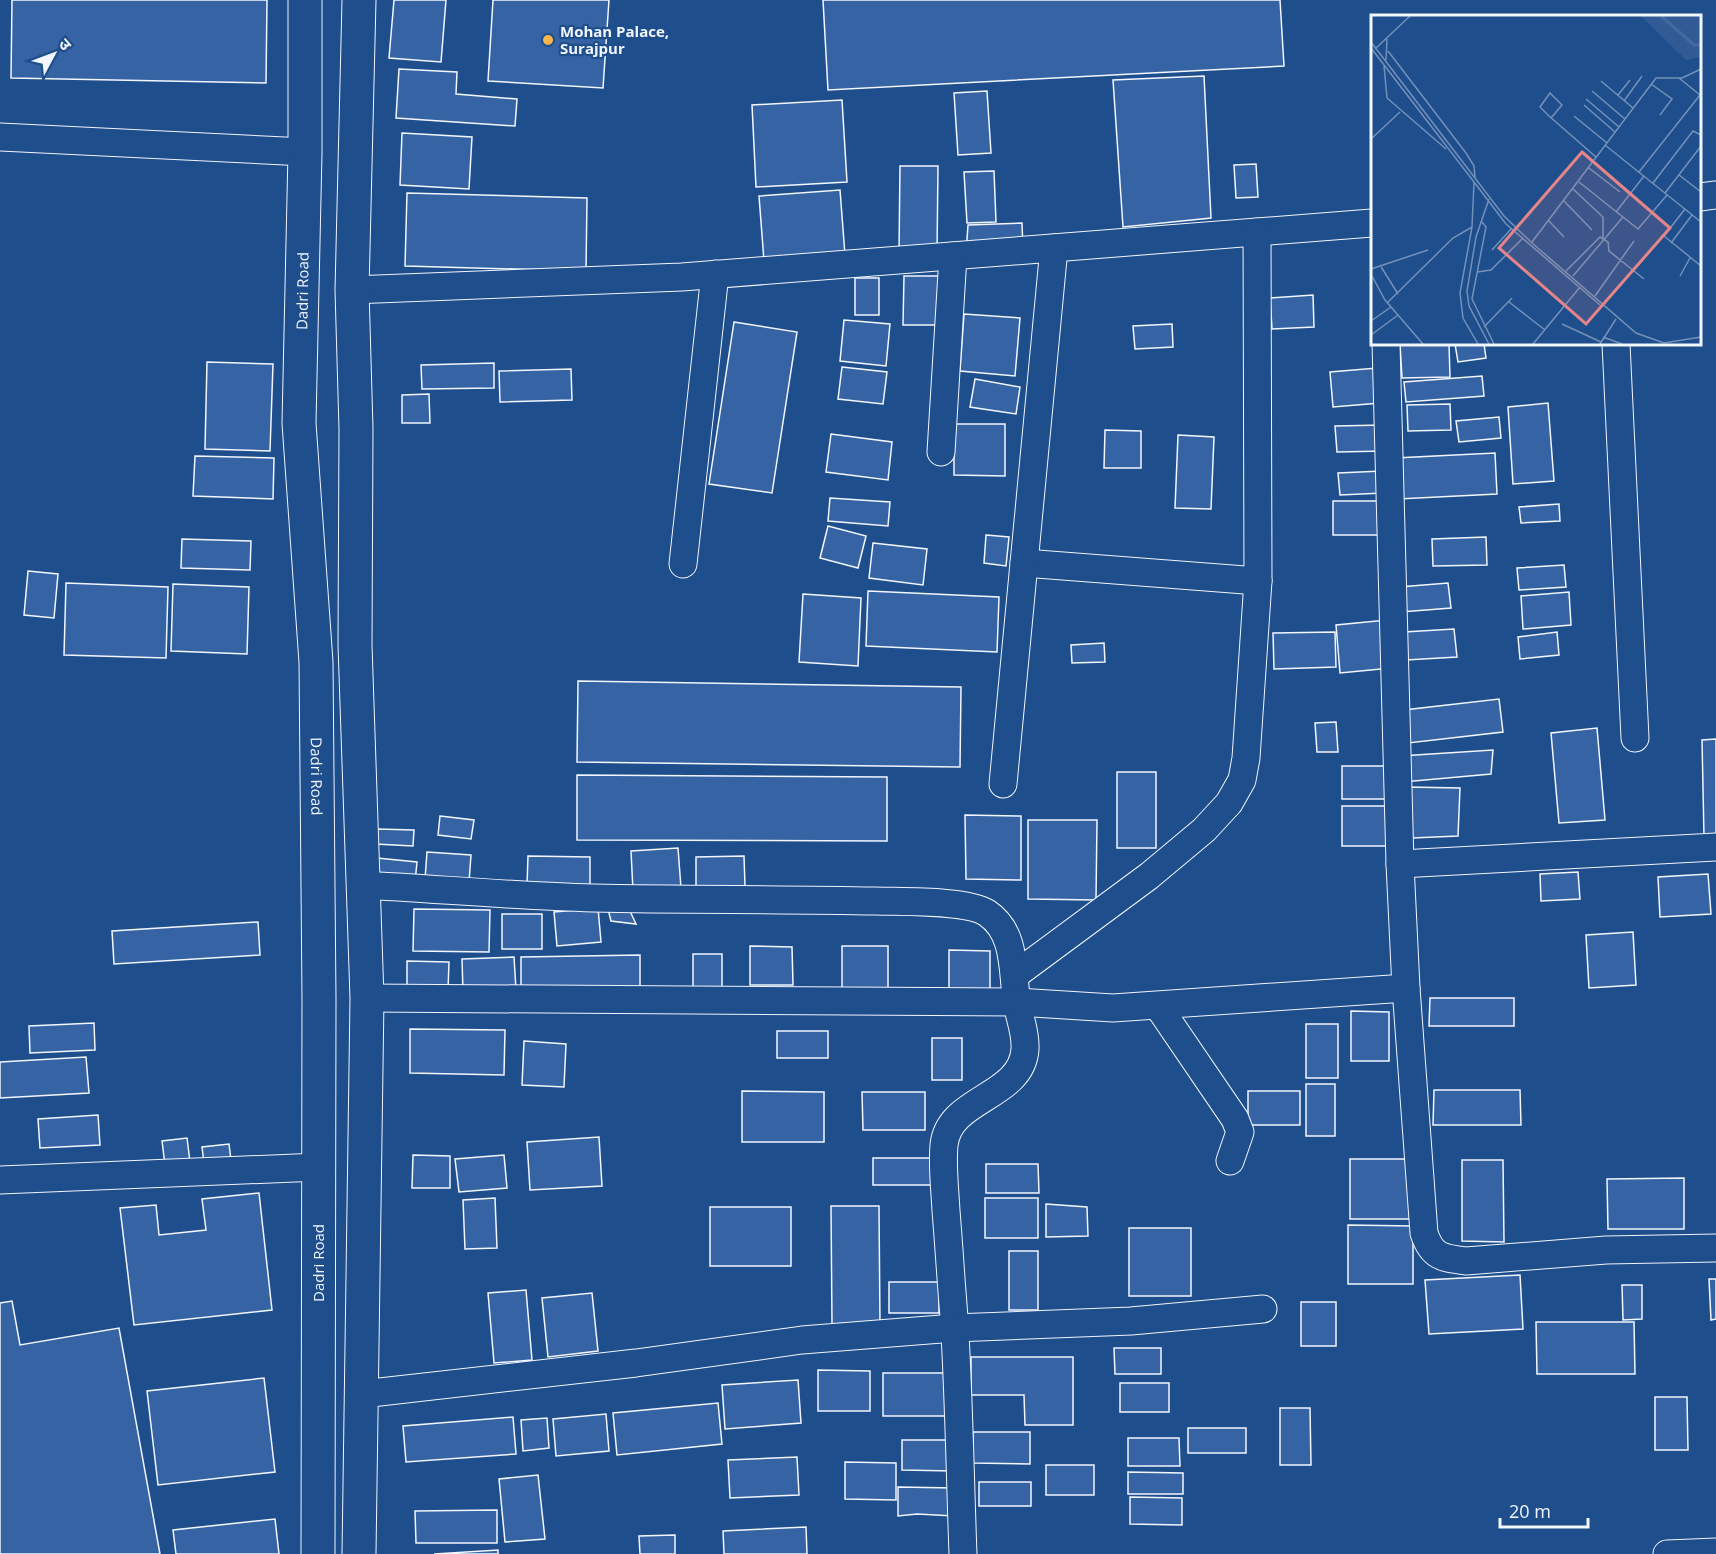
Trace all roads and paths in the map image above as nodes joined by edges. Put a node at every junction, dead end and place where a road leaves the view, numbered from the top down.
1 (305, 0) edge
2 (359, 0) edge
3 (0, 137) edge
4 (305, 152) junction
5 (1716, 195) edge
6 (1701, 196) edge
7 (1371, 223) edge
8 (1257, 232) junction
9 (1054, 248) junction
10 (953, 255) junction
11 (715, 274) junction
12 (352, 290) junction
13 (1386, 345) edge
14 (1616, 345) edge
15 (941, 452) dead end
16 (1024, 563) junction
17 (682, 564) dead end
18 (1258, 581) junction
19 (1635, 738) dead end
20 (1002, 784) dead end
21 (1716, 847) edge
22 (1400, 864) junction
23 (362, 885) junction
24 (1015, 975) junction
25 (1406, 988) junction
26 (367, 998) junction
27 (1017, 1002) junction
28 (1158, 1006) junction
29 (1230, 1161) dead end
30 (319, 1167) junction
31 (0, 1180) edge
32 (1716, 1248) edge
33 (1263, 1309) dead end
34 (954, 1328) junction
35 (362, 1394) junction
36 (1716, 1552) edge
37 (318, 1554) edge
38 (359, 1554) edge
39 (963, 1554) edge
40 (1667, 1554) edge

1 - 4 main road, Dadri Road
2 - 12 main road
3 - 4 street
4 - 30 main road, Dadri Road
5 - 6 street
7 - 8 street
8 - 9 street
8 - 18 street
9 - 10 street
9 - 16 street
10 - 11 street
10 - 15 street
11 - 12 street
11 - 17 street
12 - 23 main road
13 - 22 street
14 - 19 street
16 - 18 street
16 - 20 street
18 - 24 street
21 - 22 street
22 - 25 street
23 - 24 street
23 - 26 main road
24 - 27 street
25 - 28 street
25 - 32 street
26 - 27 street
26 - 35 main road
27 - 28 street
27 - 34 street
28 - 29 street
30 - 31 street
30 - 37 main road, Dadri Road
33 - 34 street
34 - 35 street
34 - 39 street
35 - 38 main road
36 - 40 street

